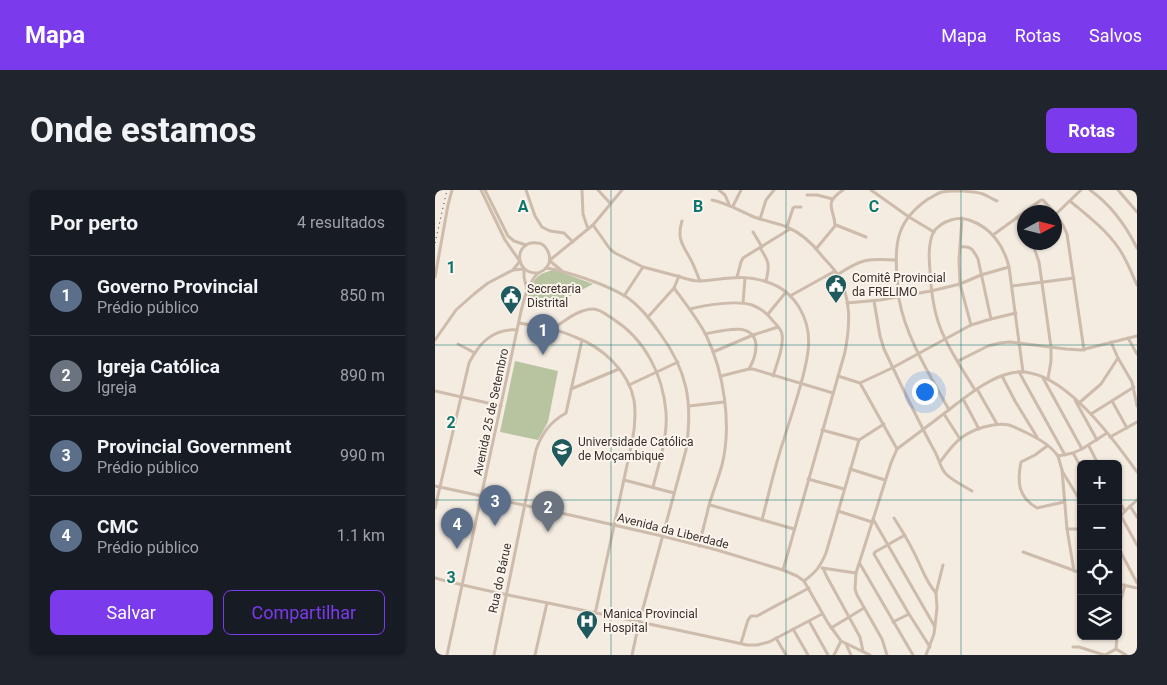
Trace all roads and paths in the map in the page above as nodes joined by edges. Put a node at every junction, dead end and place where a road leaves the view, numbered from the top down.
1 (453, 190) edge
2 (481, 190) edge
3 (485, 190) edge
4 (526, 190) edge
5 (582, 190) edge
6 (598, 190) edge
7 (621, 190) edge
8 (719, 190) edge
9 (741, 190) edge
10 (774, 190) edge
11 (843, 190) edge
12 (872, 190) edge
13 (957, 190) edge
14 (1081, 190) edge
15 (1090, 190) edge
16 (1118, 190) edge
17 (807, 195) dead end
18 (833, 198) junction
19 (712, 200) dead end
20 (997, 201) dead end
21 (1069, 201) junction
22 (610, 203) junction
23 (1034, 205) edge
24 (1048, 205) edge
25 (731, 206) junction
26 (801, 207) dead end
27 (1062, 208) edge
28 (1137, 212) edge
29 (909, 216) junction
30 (1017, 217) edge
31 (760, 218) junction
32 (962, 218) junction
33 (682, 221) dead end
34 (1062, 222) edge
35 (593, 225) junction
36 (836, 225) junction
37 (788, 228) junction
38 (588, 230) junction
39 (753, 232) dead end
40 (934, 232) junction
41 (993, 235) junction
42 (866, 237) dead end
43 (573, 242) junction
44 (526, 245) junction
45 (761, 247) junction
46 (816, 248) junction
47 (961, 248) junction
48 (1137, 248) edge
49 (1035, 250) edge
50 (896, 260) junction
51 (520, 261) junction
52 (550, 261) junction
53 (643, 267) junction
54 (1009, 267) junction
55 (546, 268) junction
56 (524, 269) junction
57 (513, 270) junction
58 (562, 271) junction
59 (539, 273) junction
60 (836, 273) junction
61 (981, 275) junction
62 (679, 276) junction
63 (435, 277) edge
64 (737, 277) junction
65 (745, 278) junction
66 (1074, 278) junction
67 (700, 280) junction
68 (766, 281) junction
69 (1042, 282) junction
70 (960, 284) junction
71 (1137, 285) edge
72 (1012, 286) junction
73 (674, 288) junction
74 (527, 291) junction
75 (931, 291) junction
76 (786, 292) junction
77 (624, 296) junction
78 (791, 296) junction
79 (898, 297) junction
80 (874, 301) junction
81 (743, 303) junction
82 (847, 303) junction
83 (690, 309) junction
84 (768, 314) junction
85 (1016, 314) junction
86 (648, 317) junction
87 (991, 319) junction
88 (519, 323) junction
89 (971, 325) junction
90 (778, 327) junction
91 (551, 329) junction
92 (517, 330) junction
93 (437, 333) edge
94 (705, 334) junction
95 (753, 335) junction
96 (1137, 336) edge
97 (1128, 338) junction
98 (945, 339) junction
99 (435, 340) edge
100 (582, 340) junction
101 (1111, 342) junction
102 (1019, 343) junction
103 (458, 344) dead end
104 (1051, 348) junction
105 (1084, 350) junction
106 (713, 352) junction
107 (475, 353) junction
108 (919, 354) junction
109 (1137, 354) edge
110 (1118, 358) junction
111 (957, 361) junction
112 (678, 362) junction
113 (892, 368) junction
114 (619, 369) junction
115 (749, 369) junction
116 (657, 372) junction
117 (1021, 372) junction
118 (721, 376) junction
119 (773, 376) junction
120 (838, 376) junction
121 (1002, 376) junction
122 (1042, 377) junction
123 (1048, 380) junction
124 (801, 383) junction
125 (860, 383) junction
126 (629, 384) junction
127 (571, 389) junction
128 (1135, 389) edge
129 (976, 390) junction
130 (435, 391) edge
131 (833, 393) junction
132 (461, 396) junction
133 (1074, 398) junction
134 (963, 400) junction
135 (1112, 400) junction
136 (724, 402) junction
137 (1079, 403) junction
138 (501, 406) junction
139 (689, 406) junction
140 (1137, 406) edge
141 (949, 410) junction
142 (943, 414) junction
143 (1091, 414) junction
144 (1137, 422) edge
145 (884, 424) junction
146 (997, 424) junction
147 (1127, 428) junction
148 (923, 429) junction
149 (979, 429) junction
150 (823, 430) junction
151 (1107, 433) junction
152 (1037, 437) junction
153 (1111, 437) junction
154 (960, 439) junction
155 (859, 440) junction
156 (1097, 440) junction
157 (1047, 446) junction
158 (1089, 446) junction
159 (897, 449) junction
160 (1082, 449) junction
161 (1073, 453) junction
162 (1065, 454) junction
163 (1057, 456) junction
164 (1077, 460) edge
165 (1096, 460) edge
166 (940, 462) junction
167 (849, 469) junction
168 (1062, 470) junction
169 (1137, 472) edge
170 (808, 479) junction
171 (624, 480) junction
172 (885, 480) junction
173 (437, 487) edge
174 (653, 487) junction
175 (844, 489) junction
176 (972, 491) dead end
177 (674, 493) junction
178 (1077, 495) edge
179 (481, 496) junction
180 (1137, 500) edge
181 (1064, 502) junction
182 (525, 505) junction
183 (709, 505) junction
184 (1121, 505) edge
185 (1130, 506) junction
186 (435, 508) edge
187 (838, 511) junction
188 (1125, 511) junction
189 (1122, 514) edge
190 (1137, 517) edge
191 (894, 518) dead end
192 (762, 520) junction
193 (873, 520) junction
194 (1122, 522) edge
195 (614, 525) junction
196 (794, 529) junction
197 (1067, 529) junction
198 (1077, 529) edge
199 (905, 535) junction
200 (662, 536) junction
201 (888, 544) junction
202 (1137, 545) edge
203 (699, 546) junction
204 (1120, 550) edge
205 (1023, 552) dead end
206 (859, 563) junction
207 (943, 565) dead end
208 (821, 568) junction
209 (783, 570) junction
210 (1074, 571) junction
211 (1077, 572) edge
212 (856, 573) junction
213 (435, 578) edge
214 (804, 581) junction
215 (1137, 583) edge
216 (1122, 584) edge
217 (1125, 585) junction
218 (462, 586) junction
219 (809, 588) junction
220 (1137, 588) edge
221 (936, 593) junction
222 (505, 594) junction
223 (1122, 596) edge
224 (547, 603) junction
225 (864, 608) junction
226 (595, 614) junction
227 (822, 614) junction
228 (909, 614) junction
229 (849, 617) junction
230 (809, 621) junction
231 (893, 622) junction
232 (639, 623) junction
233 (935, 627) junction
234 (831, 628) junction
235 (793, 629) junction
236 (776, 638) junction
237 (1117, 640) edge
238 (841, 641) junction
239 (741, 643) junction
240 (845, 644) junction
241 (930, 647) junction
242 (1073, 647) dead end
243 (1116, 649) junction
244 (863, 651) junction
245 (447, 655) edge
246 (494, 655) edge
247 (535, 655) edge
248 (631, 655) edge
249 (785, 655) edge
250 (808, 655) edge
251 (828, 655) edge
252 (834, 655) edge
253 (851, 655) edge
254 (870, 655) edge
255 (887, 655) edge
256 (913, 655) edge
257 (926, 655) edge
258 (1104, 655) edge
259 (1126, 655) edge

1 - 63 street
2 - 51 street
3 - 44 street
4 - 43 street
5 - 38 street
6 - 22 street
7 - 22 street
8 - 25 street
9 - 25 street
10 - 31 street
11 - 18 street
12 - 29 street
13 - 20 street
13 - 29 street
14 - 21 street
15 - 48 street
16 - 28 street
17 - 18 street
18 - 36 street
19 - 25 street
21 - 27 street
21 - 71 street
22 - 35 street
23 - 24 street
25 - 31 street
26 - 37 street
29 - 40 street
29 - 50 street
30 - 41 street
31 - 37 street
32 - 40 street
32 - 41 street
32 - 47 street
33 - 67 street
34 - 66 street
35 - 38 street
35 - 53 street
36 - 42 street
36 - 46 street
37 - 45 street
37 - 46 street
38 - 43 street
39 - 45 street
40 - 75 street
41 - 54 street
43 - 52 street
44 - 51 street
44 - 52 street
45 - 64 street
45 - 68 street
46 - 60 street
47 - 61 street
47 - 70 street
49 - 69 street
50 - 60 street
50 - 79 street
51 - 56 street
51 - 57 street
52 - 55 street
52 - 58 street
53 - 62 street
53 - 77 street
54 - 61 street
54 - 72 street
55 - 58 street
55 - 59 street
56 - 57 street
56 - 59 street
56 - 74 street, Avenida 25 de Setembro
57 - 93 street
58 - 77 street
59 - 74 street, Avenida 25 de Setembro
60 - 78 street
60 - 82 street
61 - 70 street
61 - 87 street
62 - 67 street
62 - 73 street
64 - 65 street
64 - 67 street
65 - 68 street
65 - 81 street
66 - 69 street
66 - 105 street
68 - 76 street
69 - 72 street
69 - 104 street
70 - 75 street
70 - 89 street
72 - 85 street
73 - 83 street
73 - 86 street
74 - 88 street, Avenida 25 de Setembro
75 - 79 street
75 - 98 street
76 - 78 street
76 - 84 street
77 - 86 street
78 - 124 street
79 - 80 street
79 - 108 street
80 - 82 street
80 - 113 street
81 - 83 street
81 - 84 street
82 - 120 street
83 - 94 street
84 - 90 street
85 - 87 street
85 - 102 street
86 - 112 street
87 - 89 street
88 - 91 street
88 - 92 street, Avenida 25 de Setembro
89 - 98 street
90 - 95 street
90 - 119 street
91 - 100 street
91 - 116 street
92 - 107 street
92 - 138 street, Avenida 25 de Setembro
93 - 99 street
94 - 95 street
94 - 106 street
95 - 106 street
95 - 115 street
96 - 97 street
97 - 101 street
97 - 109 street
98 - 108 street
98 - 111 street
100 - 114 street
100 - 127 street, Rua do Bárue
101 - 105 street
101 - 110 street
102 - 104 street
102 - 111 street
102 - 117 street
103 - 107 street
104 - 105 street
104 - 123 street
106 - 118 street
107 - 132 street
108 - 113 street
108 - 141 street
110 - 128 street
110 - 137 street
111 - 129 street
112 - 116 street
112 - 139 street
113 - 125 street
113 - 148 street
114 - 126 street
114 - 127 street
115 - 118 street
115 - 119 street
116 - 126 street
116 - 174 street
117 - 121 street
117 - 122 street
117 - 162 street
118 - 136 street
119 - 124 street
120 - 125 street
120 - 131 street
121 - 129 street
121 - 152 street
122 - 123 street
122 - 160 street
123 - 133 street
124 - 131 street
124 - 192 street
125 - 145 street
126 - 171 street
127 - 182 street, Rua do Bárue
128 - 135 street
128 - 140 street
129 - 134 street
129 - 146 street
130 - 132 street
131 - 150 street
132 - 138 street
132 - 173 street
133 - 137 street
133 - 156 street
134 - 141 street
134 - 149 street
135 - 143 street
135 - 147 street
136 - 139 street
136 - 183 street
137 - 143 street
138 - 179 street, Avenida 25 de Setembro
139 - 177 street
141 - 142 street
142 - 148 street
142 - 154 street
143 - 151 street
144 - 147 street
145 - 155 street
145 - 159 street
146 - 149 street
146 - 152 street
147 - 153 street
148 - 159 street
148 - 166 street
149 - 154 street
150 - 155 street
150 - 170 street
151 - 153 street
151 - 156 street
152 - 157 street
153 - 169 street
154 - 166 street
155 - 167 street
156 - 158 street
157 - 163 street
157 - 181 street
158 - 160 street
158 - 165 street
159 - 172 street
160 - 161 street
161 - 162 street
161 - 164 street
162 - 163 street
163 - 168 street
166 - 176 street
167 - 172 street
167 - 175 street
168 - 178 street
168 - 181 street
170 - 175 street
170 - 196 street
171 - 174 street
171 - 195 street
172 - 193 street
173 - 179 street, Avenida da Liberdade
173 - 186 street
174 - 177 street
175 - 187 street
177 - 200 street
179 - 182 street, Avenida da Liberdade
179 - 218 street, Avenida 25 de Setembro
180 - 185 street
181 - 197 street
182 - 195 street, Avenida da Liberdade
182 - 222 street, Rua do Bárue
183 - 192 street
183 - 203 street
184 - 188 street
185 - 188 street
185 - 190 street
187 - 193 street
187 - 208 street
188 - 189 street
191 - 199 street
192 - 196 street
193 - 201 street
193 - 206 street
194 - 202 street
195 - 200 street, Avenida da Liberdade
195 - 226 street
196 - 209 street
197 - 198 street
197 - 210 street
199 - 201 street
199 - 221 street
200 - 203 street, Avenida da Liberdade
200 - 232 street
201 - 228 street
201 - 233 street
203 - 209 street, Avenida da Liberdade
204 - 215 street
205 - 210 street
206 - 212 street
206 - 231 street
207 - 221 street
208 - 212 street
208 - 214 street
208 - 229 street
209 - 214 street, Avenida da Liberdade
210 - 211 street
212 - 225 street
213 - 218 street
214 - 219 street, Avenida da Liberdade
216 - 217 street
217 - 220 street
217 - 223 street
218 - 222 street
218 - 245 street, Avenida 25 de Setembro
219 - 227 street, Avenida da Liberdade
219 - 239 street
221 - 233 street
222 - 224 street
222 - 246 street, Rua do Bárue
224 - 226 street
224 - 247 street
225 - 229 street
225 - 255 street
226 - 232 street
227 - 230 street
227 - 234 street, Avenida da Liberdade
228 - 231 street
228 - 241 street
229 - 234 street
229 - 244 street
230 - 235 street
230 - 251 street
231 - 256 street
232 - 239 street
232 - 248 street
233 - 241 street
234 - 238 street, Avenida da Liberdade
235 - 236 street
235 - 250 street
236 - 239 street
236 - 249 street
237 - 243 street
238 - 240 street, Avenida da Liberdade
238 - 252 street
240 - 244 street, Avenida da Liberdade
240 - 253 street
241 - 257 street
242 - 258 street
243 - 258 street
243 - 259 street
244 - 254 street, Avenida da Liberdade

